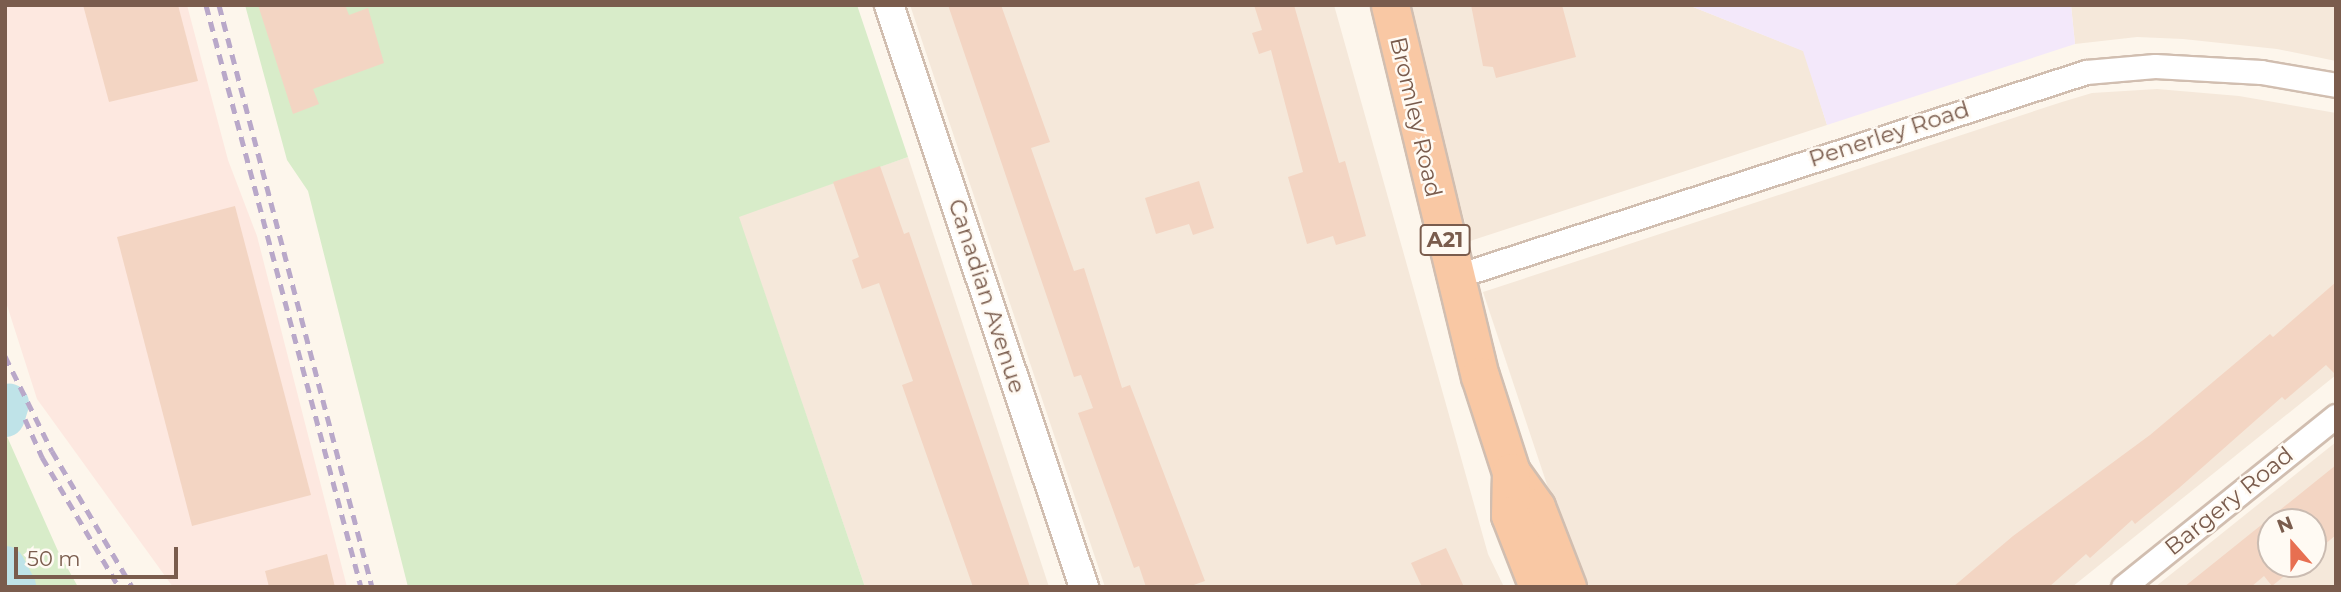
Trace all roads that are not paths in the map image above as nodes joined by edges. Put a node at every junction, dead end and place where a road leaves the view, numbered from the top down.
1 (889, 5) edge
2 (1390, 5) edge
3 (2336, 85) edge
4 (1454, 276) junction
5 (2336, 416) edge
6 (1511, 472) junction
7 (1084, 587) edge
8 (1538, 587) edge
9 (1567, 587) edge
10 (2123, 587) edge

1 - 7 street, Canadian Avenue
2 - 4 highway, Bromley Road / A21
3 - 4 street, Penerley Road
4 - 6 highway, Bromley Road / A21
5 - 10 street, Bargery Road
6 - 8 highway, Bromley Road / A21
6 - 9 highway, Bromley Road / A21

